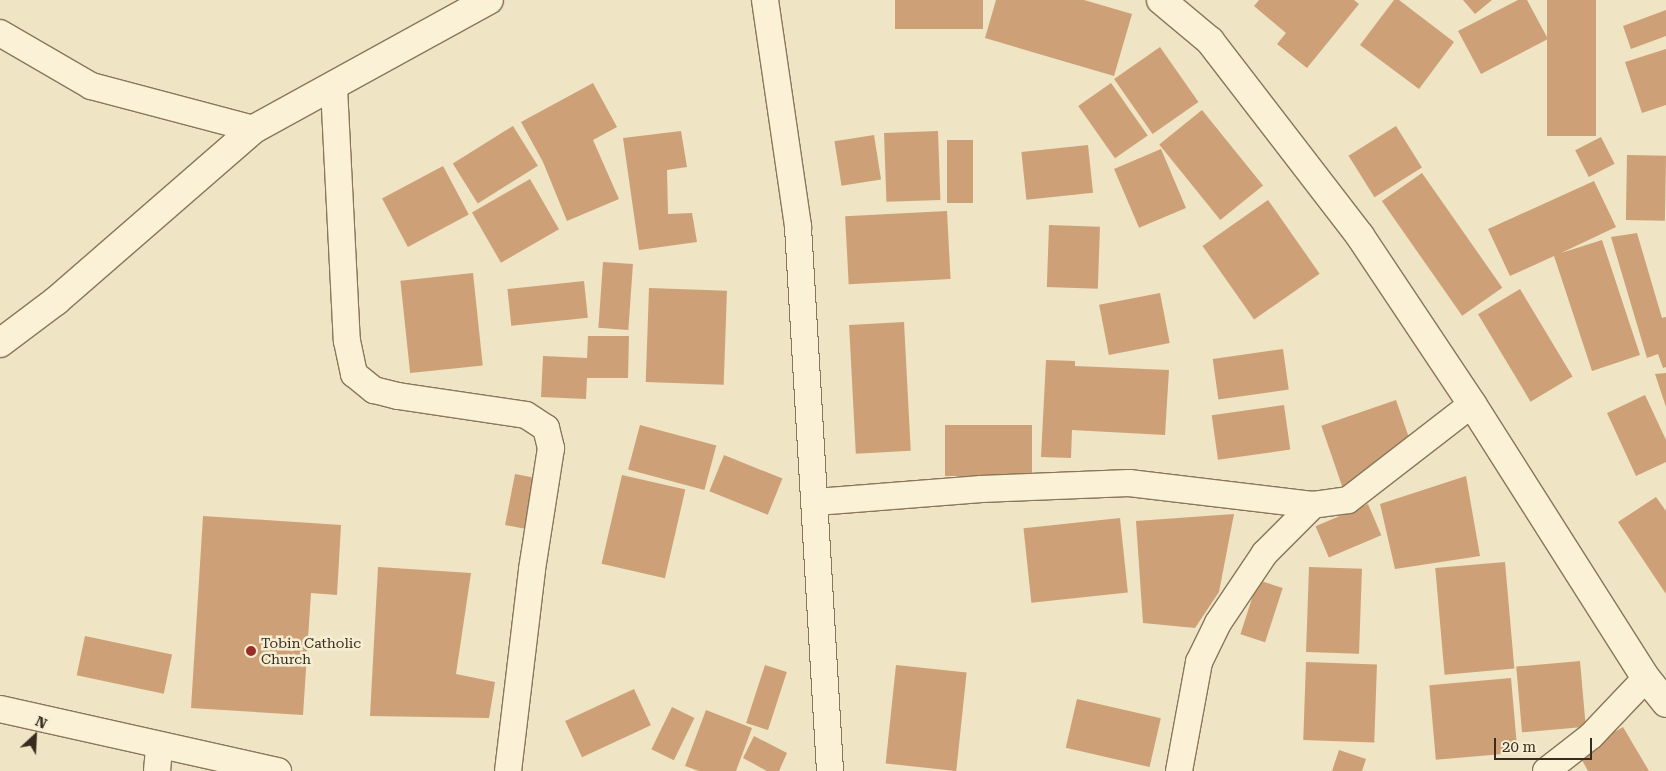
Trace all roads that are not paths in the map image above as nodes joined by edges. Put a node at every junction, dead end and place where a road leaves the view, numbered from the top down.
1 (489, 0) edge
2 (765, 0) edge
3 (1161, 0) edge
4 (0, 33) edge
5 (334, 88) junction
6 (254, 129) junction
7 (0, 343) edge
8 (1472, 404) junction
9 (816, 502) junction
10 (1313, 505) junction
11 (1646, 678) junction
12 (1666, 703) edge
13 (0, 709) edge
14 (158, 759) edge
15 (278, 771) edge
16 (508, 771) edge
17 (830, 771) edge
18 (1178, 771) edge
19 (1546, 771) edge

1 - 5 street
2 - 9 street
3 - 8 street
4 - 6 street
5 - 6 street
5 - 16 street
6 - 7 street
8 - 10 street
8 - 11 street
9 - 10 street
9 - 17 street
10 - 18 street
11 - 12 street
11 - 19 street
13 - 14 street
14 - 15 street

